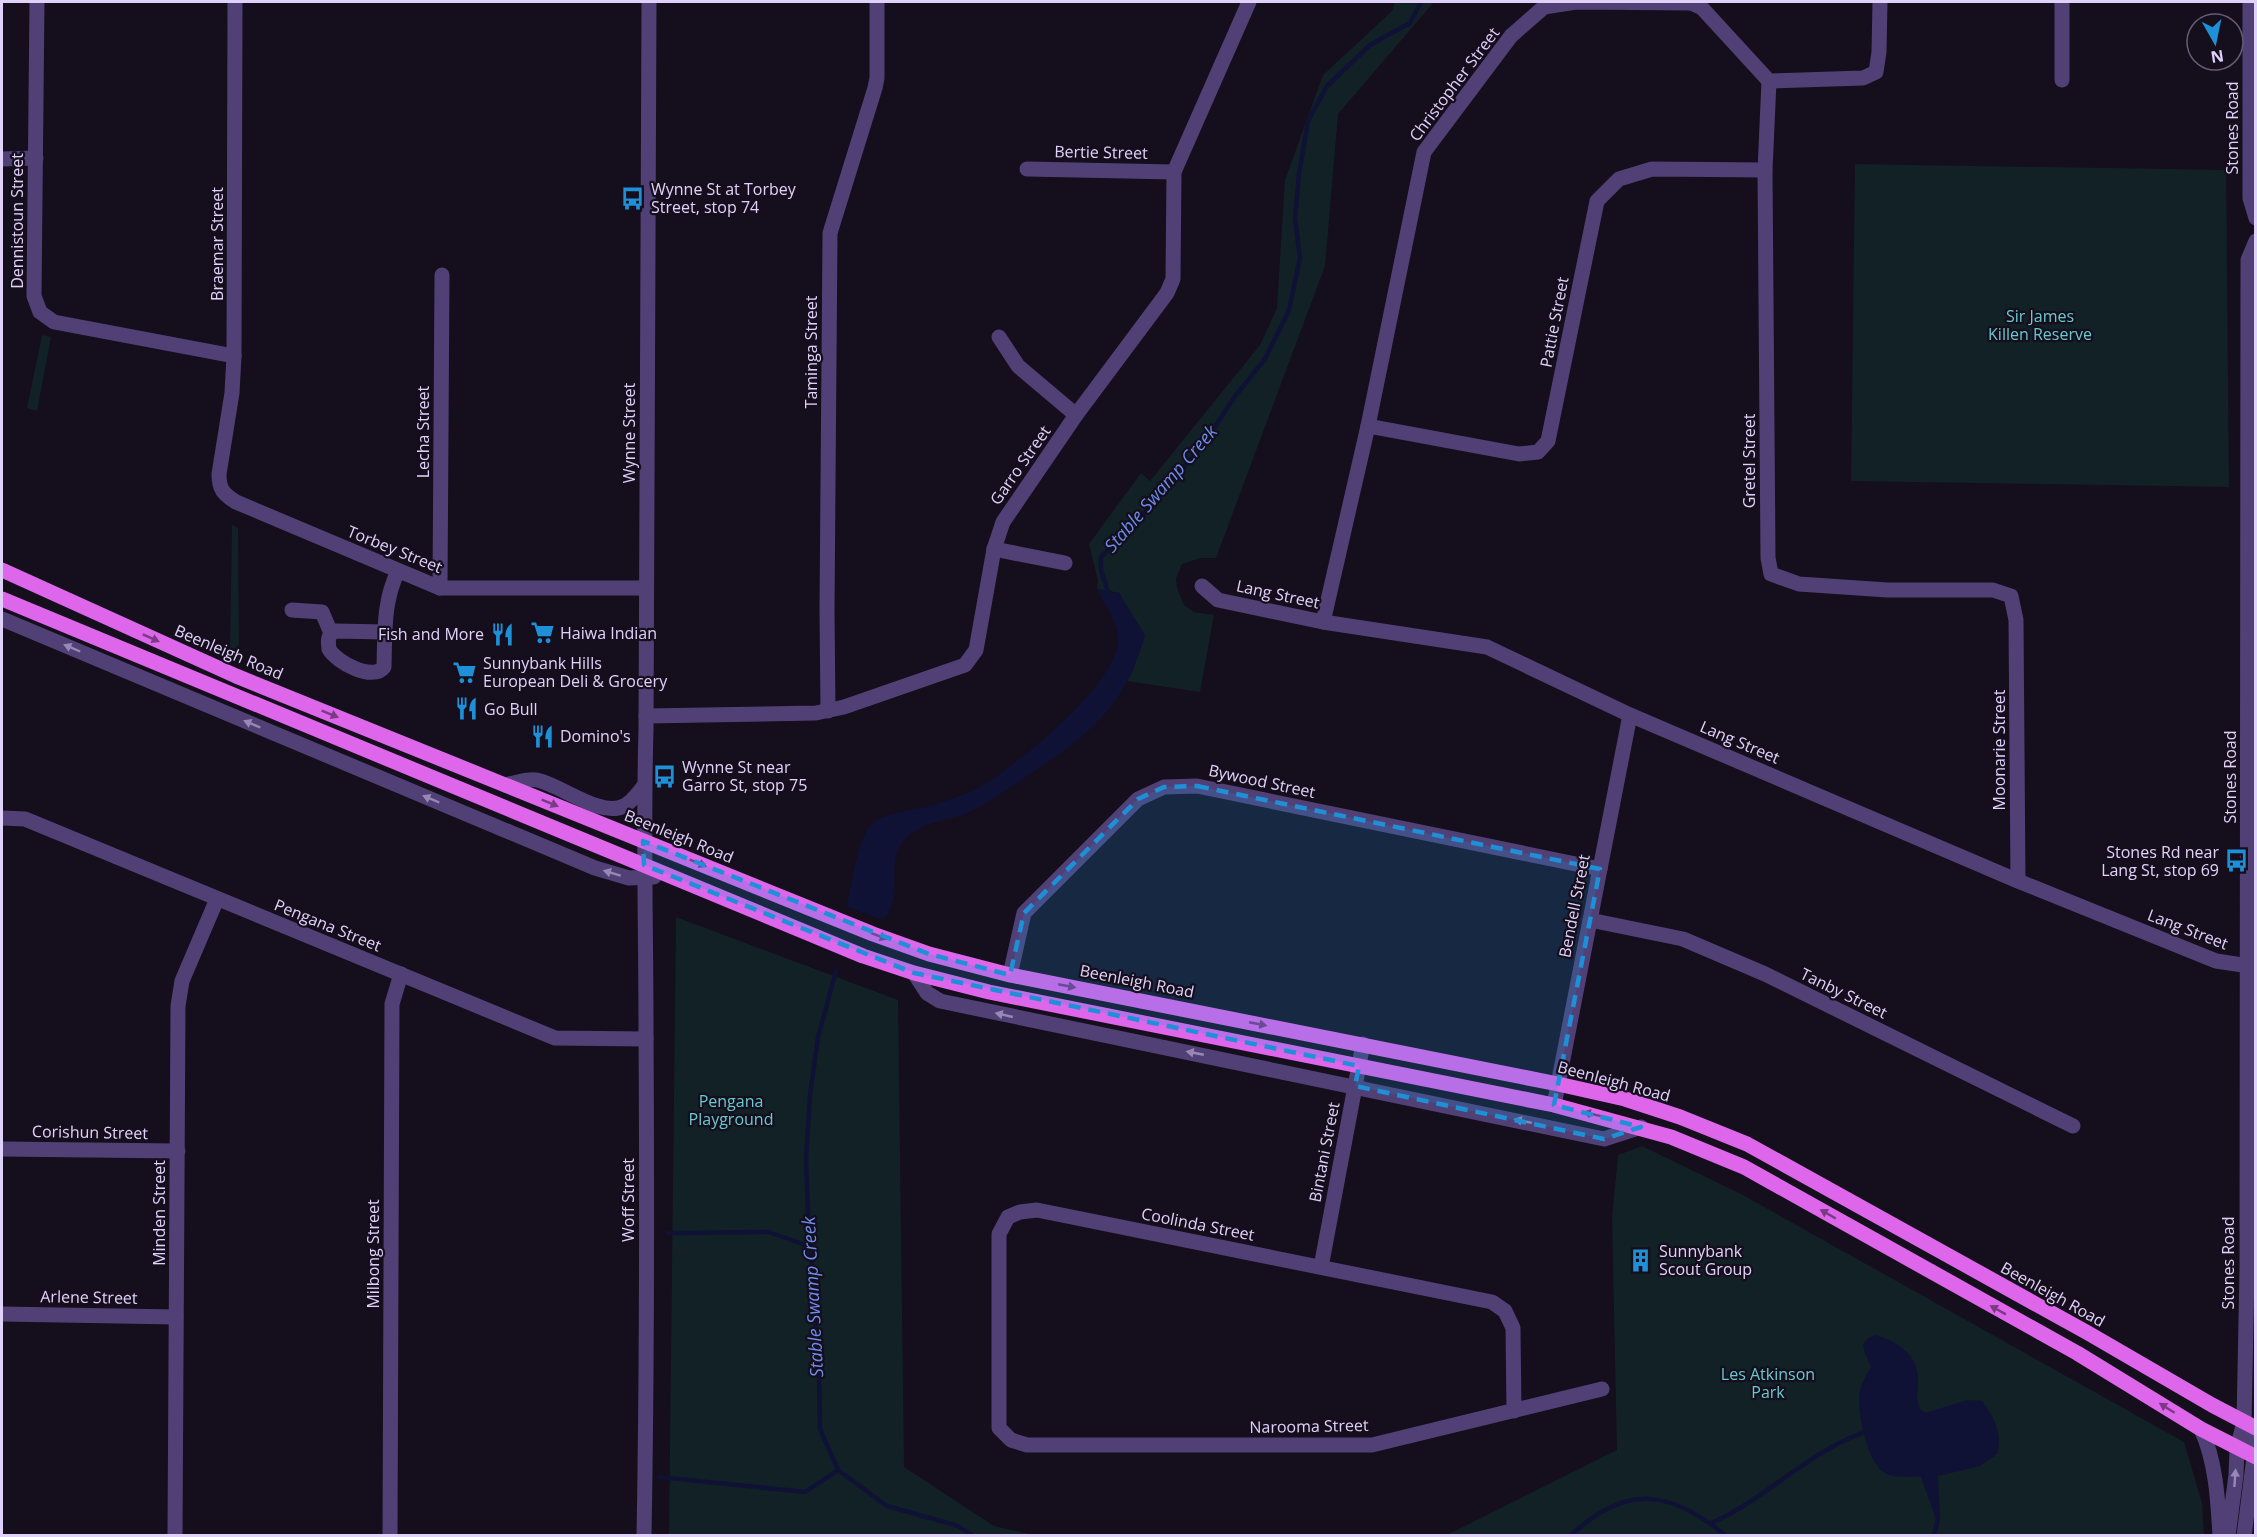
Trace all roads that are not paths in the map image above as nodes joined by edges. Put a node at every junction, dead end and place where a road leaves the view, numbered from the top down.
1 (37, 2) edge
2 (236, 2) edge
3 (649, 2) edge
4 (877, 2) edge
5 (1250, 2) edge
6 (1880, 2) edge
7 (2062, 2) edge
8 (2250, 2) edge
9 (2252, 34) edge
10 (2061, 80) dead end
11 (1769, 81) junction
12 (36, 158) junction
13 (2, 159) edge
14 (1027, 169) dead end
15 (1765, 170) junction
16 (1174, 172) junction
17 (2256, 218) edge
18 (2256, 242) edge
19 (442, 275) dead end
20 (999, 337) dead end
21 (234, 356) junction
22 (2252, 412) edge
23 (1076, 415) junction
24 (1368, 426) junction
25 (219, 486) joint
26 (994, 549) junction
27 (1065, 563) dead end
28 (2, 570) edge
29 (398, 571) junction
30 (1202, 586) dead end
31 (440, 588) junction
32 (646, 588) junction
33 (2, 599) edge
34 (292, 610) dead end
35 (2, 619) edge
36 (2016, 620) joint
37 (1323, 622) junction
38 (385, 632) junction
39 (331, 633) junction
40 (828, 711) junction
41 (1630, 715) junction
42 (646, 716) junction
43 (506, 785) junction
44 (644, 786) junction
45 (2, 818) edge
46 (644, 841) junction
47 (1600, 869) junction
48 (644, 871) junction
49 (2018, 881) junction
50 (218, 899) junction
51 (1590, 920) junction
52 (2252, 966) edge
53 (914, 973) junction
54 (401, 974) junction
55 (1010, 975) junction
56 (646, 1039) junction
57 (1363, 1044) junction
58 (1359, 1066) junction
59 (1558, 1084) junction
60 (1355, 1086) junction
61 (1554, 1105) junction
62 (2073, 1126) dead end
63 (1641, 1127) junction
64 (2, 1149) edge
65 (178, 1151) junction
66 (1321, 1267) junction
67 (2, 1314) edge
68 (176, 1317) junction
69 (1602, 1389) dead end
70 (1514, 1411) junction
71 (2250, 1425) edge
72 (2201, 1429) junction
73 (1011, 1440) joint
74 (2237, 1449) junction
75 (2255, 1457) edge
76 (175, 1536) edge
77 (390, 1536) edge
78 (644, 1536) edge
79 (2220, 1536) edge
80 (2228, 1536) edge
81 (2244, 1536) edge

1 - 12 street, Dennistoun Street
2 - 21 street, Braemar Street
3 - 32 street, Wynne Street
4 - 40 street, Taminga Street
5 - 16 street, Garro Street
6 - 11 street
7 - 10 street
8 - 9 street, Stones Road
9 - 17 street, Stones Road
11 - 15 street, Gretel Street
11 - 24 street, Christopher Street
12 - 13 street
12 - 21 street, Dennistoun Street
14 - 16 street, Bertie Street
15 - 24 street, Pattie Street
15 - 36 street, Gretel Street
16 - 23 street, Garro Street
18 - 22 street, Stones Road
19 - 31 street, Lecha Street
20 - 23 street
21 - 25 street, Braemar Street
22 - 52 street, Stones Road
23 - 26 street, Garro Street
24 - 37 street, Christopher Street
25 - 29 street, Torbey Street
26 - 27 street
26 - 40 street, Garro Street
28 -> 43 main road, Beenleigh Road
29 - 31 street, Torbey Street
29 - 38 street
30 - 37 street, Lang Street
31 - 32 street, Torbey Street
32 - 42 street, Wynne Street
33 - 48 main road
34 - 39 street
48 -> 35 street
36 - 49 street, Moonarie Street
37 - 41 street, Lang Street
38 - 39 street
38 - 39 street
40 - 42 street, Garro Street
41 - 47 street, Bendell Street
41 - 49 street, Lang Street
42 - 44 street, Wynne Street
43 - 44 street
43 -> 46 main road, Beenleigh Road
44 - 46 street, Wynne Street
45 - 50 street, Pengana Street
46 - 48 street, Wynne Street
46 -> 55 main road, Beenleigh Road
47 - 51 street, Bendell Street
47 - 55 street, Bywood Street
48 - 53 main road
48 - 56 street, Woff Street
49 - 52 street, Lang Street
50 - 54 street, Pengana Street
50 - 65 street, Minden Street
51 - 59 street, Bendell Street
51 - 62 street, Tanby Street
52 - 71 street, Stones Road
53 - 58 main road
60 -> 53 street
54 - 56 street, Pengana Street
54 - 77 street, Milbong Street
55 -> 57 main road, Beenleigh Road
56 - 78 street, Woff Street
57 - 58 street, Bintani Street
57 - 59 main road, Beenleigh Road
58 - 60 street, Bintani Street
58 - 61 main road
59 - 61 street, Bendell Street
59 - 71 main road, Beenleigh Road
63 -> 60 street
60 - 66 street, Bintani Street
63 -> 61 main road
72 -> 63 main road
64 - 65 street, Corishun Street
65 - 68 street, Minden Street
66 - 70 street, Coolinda Street
66 - 73 street, Coolinda Street
67 - 68 street, Arlene Street
68 - 76 street, Minden Street
69 - 70 street, Narooma Street
70 - 73 street, Narooma Street
71 - 74 street, Stones Road
71 - 75 street, Stones Road
72 - 74 main road
72 - 79 street
74 - 75 main road
80 -> 74 street, Stones Road
75 - 81 street, Stones Road

